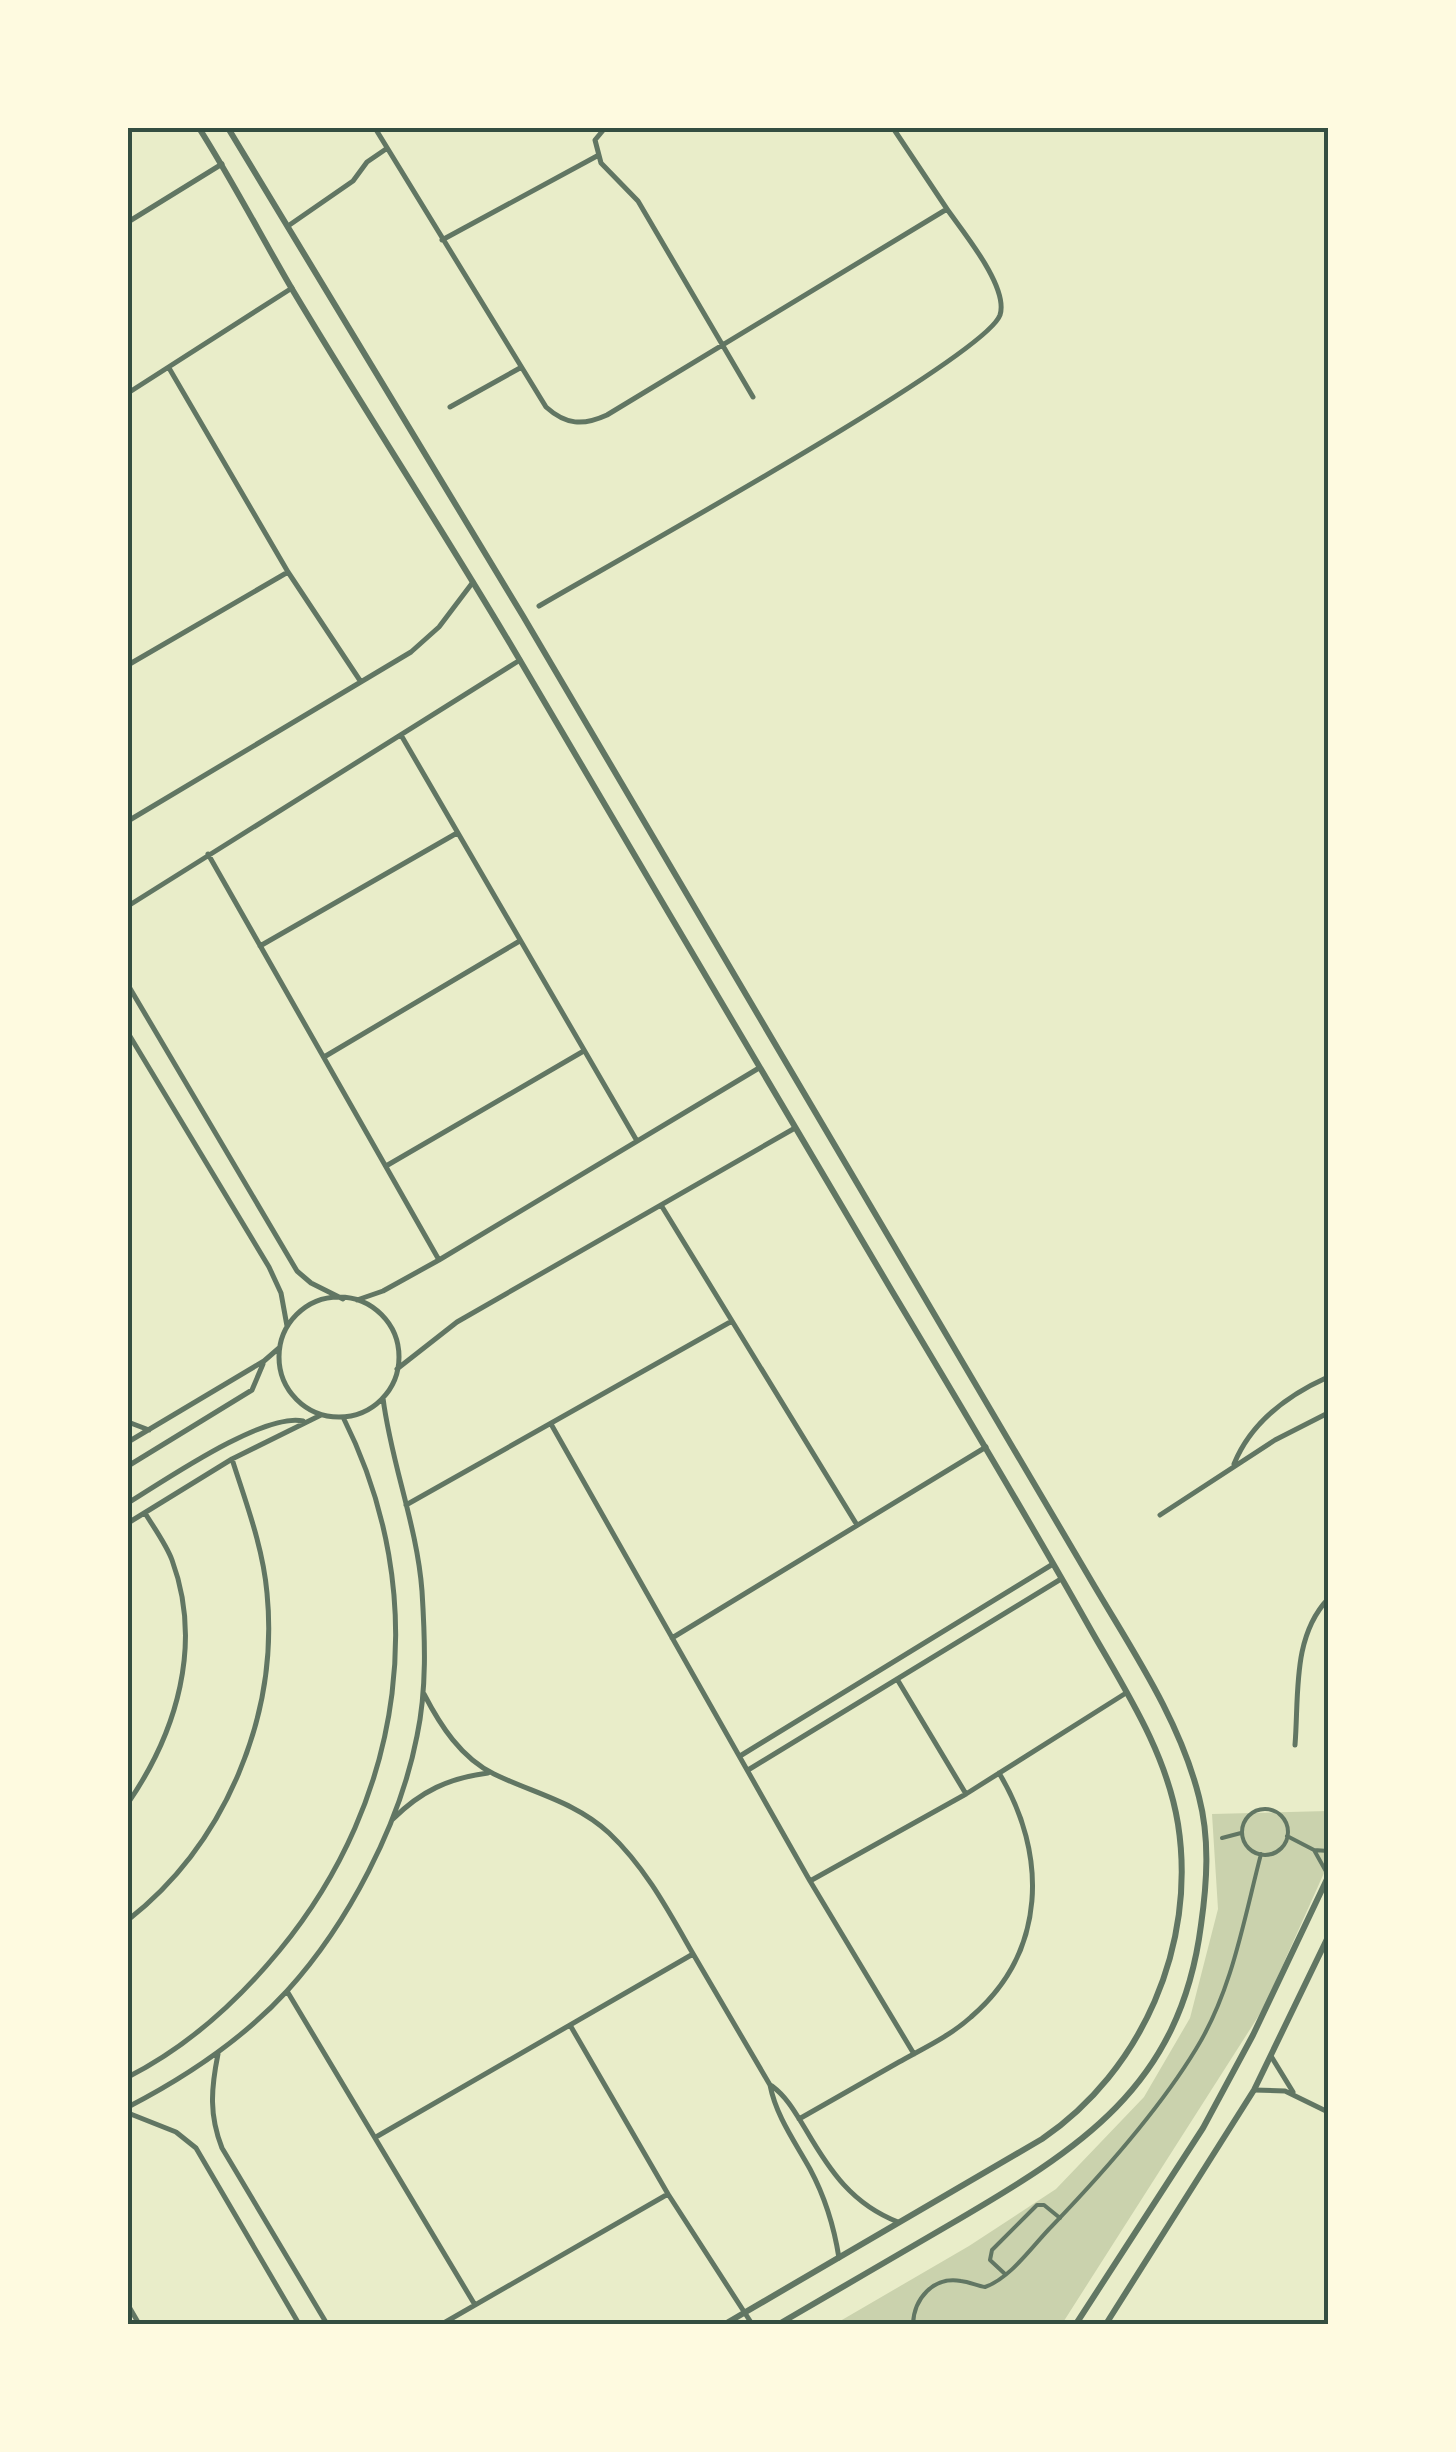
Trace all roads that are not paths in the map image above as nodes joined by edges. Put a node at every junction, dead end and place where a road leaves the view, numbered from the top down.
1 (199, 128) edge
2 (228, 128) edge
3 (375, 128) edge
4 (605, 128) edge
5 (893, 128) edge
6 (386, 149) junction
7 (598, 156) junction
8 (222, 164) junction
9 (947, 209) junction
10 (128, 222) edge
11 (288, 226) junction
12 (442, 240) junction
13 (292, 288) junction
14 (722, 345) junction
15 (169, 368) junction
16 (520, 368) junction
17 (128, 393) edge
18 (753, 398) dead end
19 (450, 407) dead end
20 (288, 572) junction
21 (473, 582) junction
22 (539, 606) dead end
23 (520, 660) junction
24 (128, 664) edge
25 (361, 682) junction
26 (401, 736) junction
27 (128, 821) edge
28 (457, 833) junction
29 (208, 854) junction
30 (128, 906) edge
31 (518, 942) junction
32 (260, 946) junction
33 (128, 985) edge
34 (128, 1033) edge
35 (582, 1051) junction
36 (324, 1057) junction
37 (758, 1068) junction
38 (795, 1128) junction
39 (637, 1141) junction
40 (386, 1166) junction
41 (662, 1205) junction
42 (439, 1260) junction
43 (343, 1299) junction
44 (357, 1300) junction
45 (732, 1321) junction
46 (287, 1326) junction
47 (279, 1348) junction
48 (264, 1361) junction
49 (398, 1369) junction
50 (1328, 1377) edge
51 (382, 1398) junction
52 (1328, 1413) edge
53 (322, 1414) junction
54 (343, 1416) junction
55 (128, 1422) edge
56 (306, 1422) junction
57 (551, 1424) junction
58 (149, 1430) junction
59 (128, 1442) edge
60 (986, 1447) junction
61 (232, 1459) junction
62 (128, 1466) edge
63 (1232, 1468) junction
64 (128, 1502) edge
65 (406, 1505) junction
66 (145, 1513) junction
67 (1160, 1515) dead end
68 (128, 1523) edge
69 (857, 1524) junction
70 (1054, 1564) junction
71 (1062, 1579) junction
72 (1328, 1599) edge
73 (672, 1638) junction
74 (898, 1679) junction
75 (423, 1692) junction
76 (1126, 1693) junction
77 (1295, 1746) dead end
78 (740, 1756) junction
79 (748, 1770) junction
80 (492, 1773) junction
81 (999, 1773) junction
82 (966, 1794) junction
83 (128, 1802) edge
84 (391, 1821) junction
85 (1242, 1832) junction
86 (1287, 1836) junction
87 (1222, 1838) dead end
88 (1314, 1850) junction
89 (1328, 1851) edge
90 (1261, 1854) junction
91 (1328, 1876) edge
92 (810, 1881) junction
93 (128, 1920) edge
94 (1328, 1938) edge
95 (693, 1954) junction
96 (287, 1991) junction
97 (570, 2025) junction
98 (218, 2052) junction
99 (914, 2054) junction
100 (1270, 2056) junction
101 (128, 2077) edge
102 (770, 2085) junction
103 (1254, 2090) junction
104 (1295, 2094) junction
105 (128, 2110) edge
106 (1328, 2112) edge
107 (799, 2118) junction
108 (376, 2137) junction
109 (668, 2194) junction
110 (1060, 2218) junction
111 (900, 2222) junction
112 (839, 2258) junction
113 (1005, 2274) junction
114 (128, 2305) edge
115 (474, 2306) junction
116 (745, 2312) junction
117 (139, 2324) edge
118 (299, 2324) edge
119 (328, 2324) edge
120 (442, 2324) edge
121 (726, 2324) edge
122 (752, 2324) edge
123 (779, 2324) edge
124 (913, 2324) edge
125 (1076, 2324) edge
126 (1106, 2324) edge

1 - 8 street
2 - 11 street
3 - 6 street
4 - 7 street
5 - 9 street
6 - 11 street
6 - 12 street
7 - 12 street
7 - 14 street
8 - 10 street
8 - 13 street
9 - 14 street
9 - 22 street
11 - 123 street
12 - 16 street
13 - 15 street
13 - 21 street
14 - 16 street
14 - 18 street
15 - 17 street
15 - 20 street
16 - 19 street
20 - 24 street
20 - 25 street
21 - 23 street
21 - 25 street
23 - 26 street
23 - 37 street
25 - 27 street
26 - 28 street
26 - 29 street
28 - 31 street
28 - 32 street
29 - 30 street
29 - 32 street
31 - 35 street
31 - 36 street
32 - 36 street
33 - 43 street
34 - 46 street
35 - 39 street
35 - 40 street
36 - 40 street
37 - 38 street
37 - 39 street
38 - 41 street
38 - 60 street
39 - 42 street
40 - 42 street
41 - 45 street
41 - 49 street
42 - 44 street
43 - 44 street
43 - 46 street
44 - 49 street
45 - 57 street
45 - 69 street
46 - 47 street
47 - 48 street
47 - 53 street
48 - 58 street
48 - 62 street
49 - 51 street
50 - 63 street
51 - 54 street
51 - 65 street
52 - 63 street
53 - 54 street
53 - 56 street
54 - 101 street
55 - 58 street
56 - 61 street
56 - 64 street
57 - 65 street
57 - 73 street
58 - 59 street
60 - 69 street
60 - 70 street
61 - 66 street
61 - 93 street
63 - 67 street
65 - 75 street
66 - 68 street
66 - 83 street
69 - 73 street
70 - 71 street
70 - 78 street
71 - 74 street
71 - 76 street
72 - 77 street
73 - 78 street
74 - 79 street
74 - 82 street
75 - 80 street
75 - 84 street
76 - 81 street
76 - 111 street
78 - 79 street
79 - 92 street
80 - 84 street
80 - 95 street
81 - 82 street
81 - 99 street
82 - 92 street
84 - 96 street
85 - 86 street
85 - 87 street
85 - 90 street
86 - 88 street
86 - 90 street
88 - 89 street
88 - 91 street
90 - 110 street
91 - 125 street
92 - 99 street
94 - 100 street
95 - 97 street
95 - 102 street
96 - 98 street
96 - 108 street
97 - 108 street
97 - 109 street
98 - 105 street
98 - 119 street
99 - 107 street
100 - 103 street
100 - 104 street
102 - 107 street
102 - 112 street
103 - 104 street
103 - 126 street
104 - 106 street
105 - 118 street
107 - 111 street
108 - 115 street
109 - 115 street
109 - 116 street
110 - 113 street
110 - 113 street
111 - 112 street
112 - 116 street
113 - 124 street
114 - 117 street
115 - 120 street
116 - 121 street
116 - 122 street

